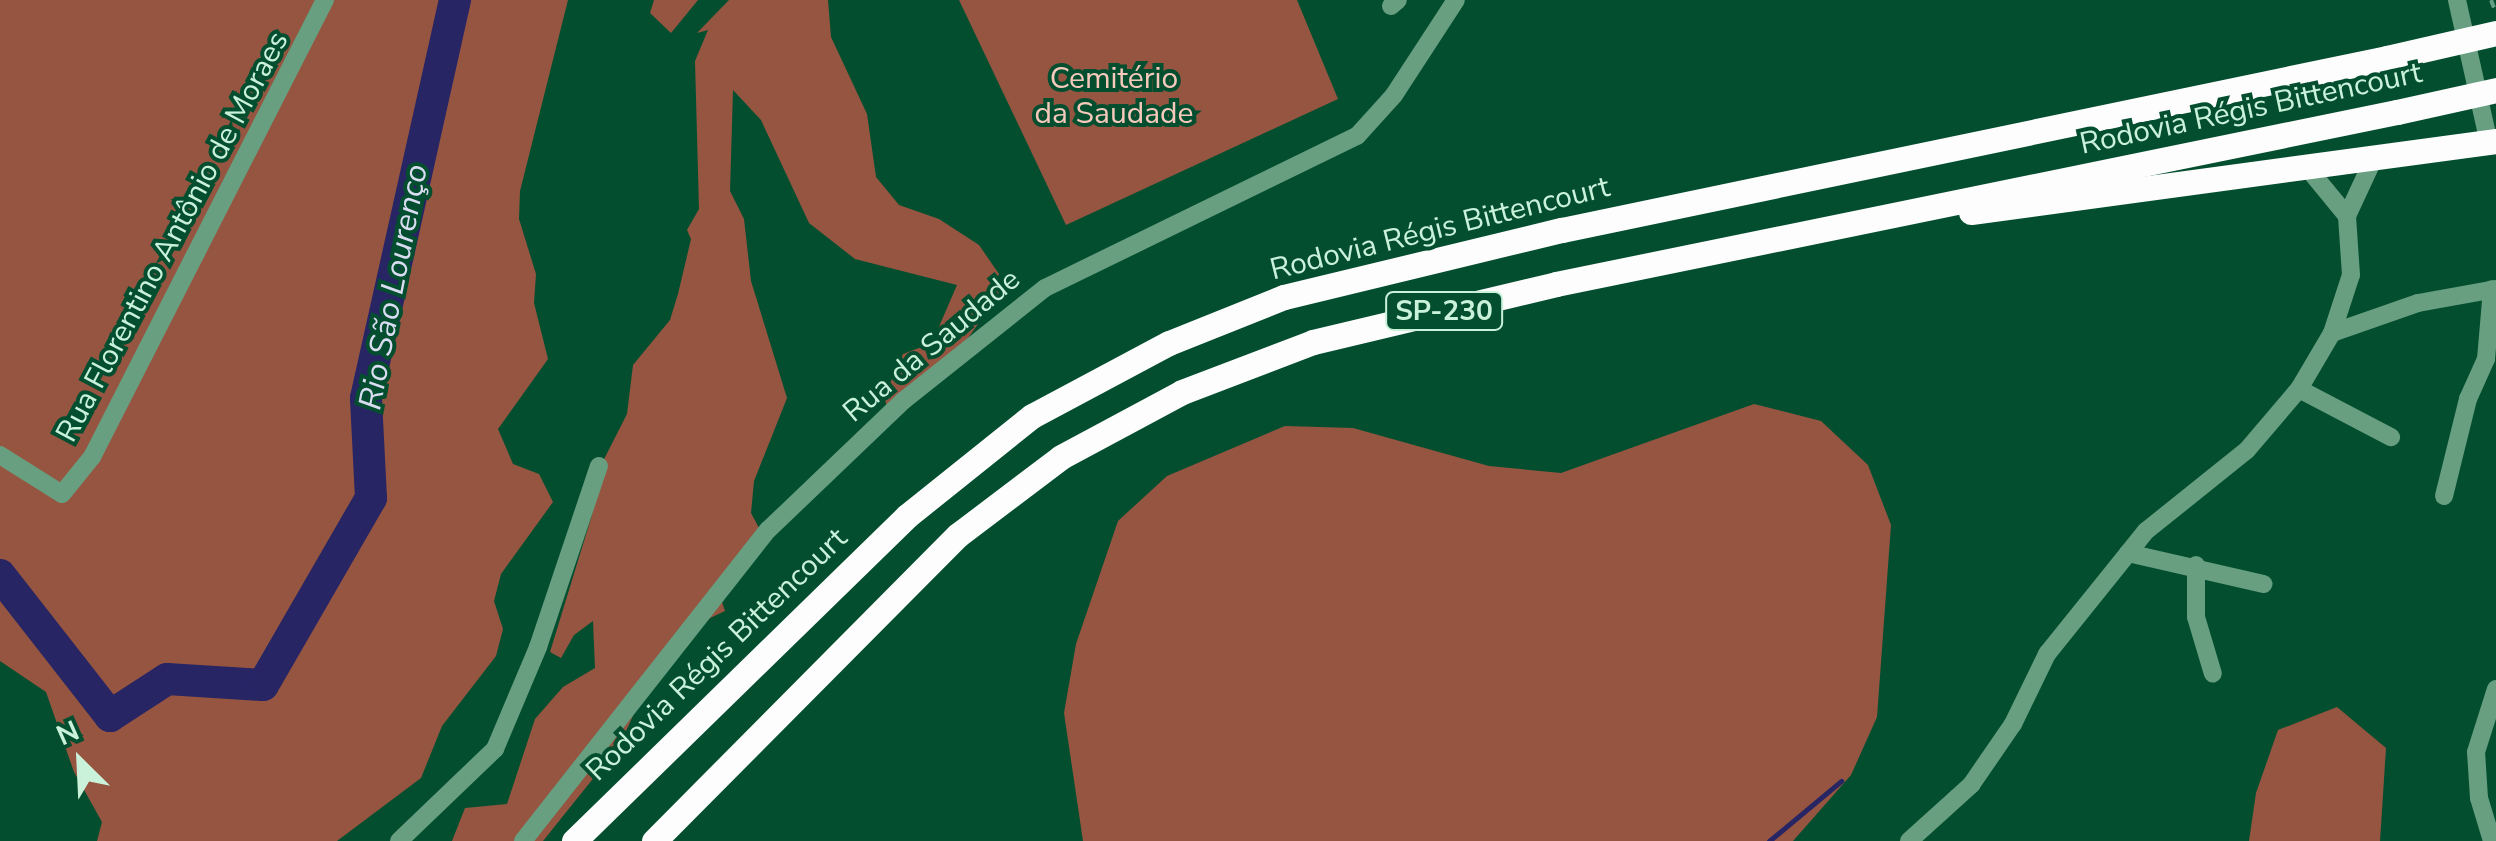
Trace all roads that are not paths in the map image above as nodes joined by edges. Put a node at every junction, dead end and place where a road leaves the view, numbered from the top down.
1 (326, 0) edge
2 (1456, 0) edge
3 (2457, 0) edge
4 (2496, 33) edge
5 (2496, 90) edge
6 (2492, 142) edge
7 (2373, 160) junction
8 (2306, 166) junction
9 (1911, 212) junction
10 (2347, 216) junction
11 (2494, 289) edge
12 (2332, 333) junction
13 (2299, 389) junction
14 (2391, 437) dead end
15 (0, 455) edge
16 (599, 466) dead end
17 (2444, 496) dead end
18 (2128, 553) junction
19 (2196, 565) junction
20 (2264, 584) dead end
21 (2213, 674) dead end
22 (2496, 689) edge
23 (1935, 834) edge
24 (398, 841) edge
25 (523, 841) edge
26 (574, 841) edge
27 (654, 841) edge
28 (1909, 841) edge
29 (2492, 841) edge

1 - 15 street, Rua Florentino Antônio de Moraes
2 - 25 street, Rua da Saudade
3 - 6 street
4 - 26 highway, Rodovia Régis Bittencourt / SP-230, bridge
5 - 9 highway, Rodovia Régis Bittencourt / SP-230, bridge
6 - 7 highway
7 - 8 highway
7 - 10 street
8 - 9 highway
8 - 10 street
9 - 27 highway, Rodovia Régis Bittencourt / SP-230
10 - 12 street
11 - 12 street
11 - 17 street
12 - 13 street
13 - 14 street
13 - 18 street
16 - 24 street
18 - 19 street
18 - 23 street
19 - 20 street
19 - 21 street
22 - 29 street
23 - 28 street

